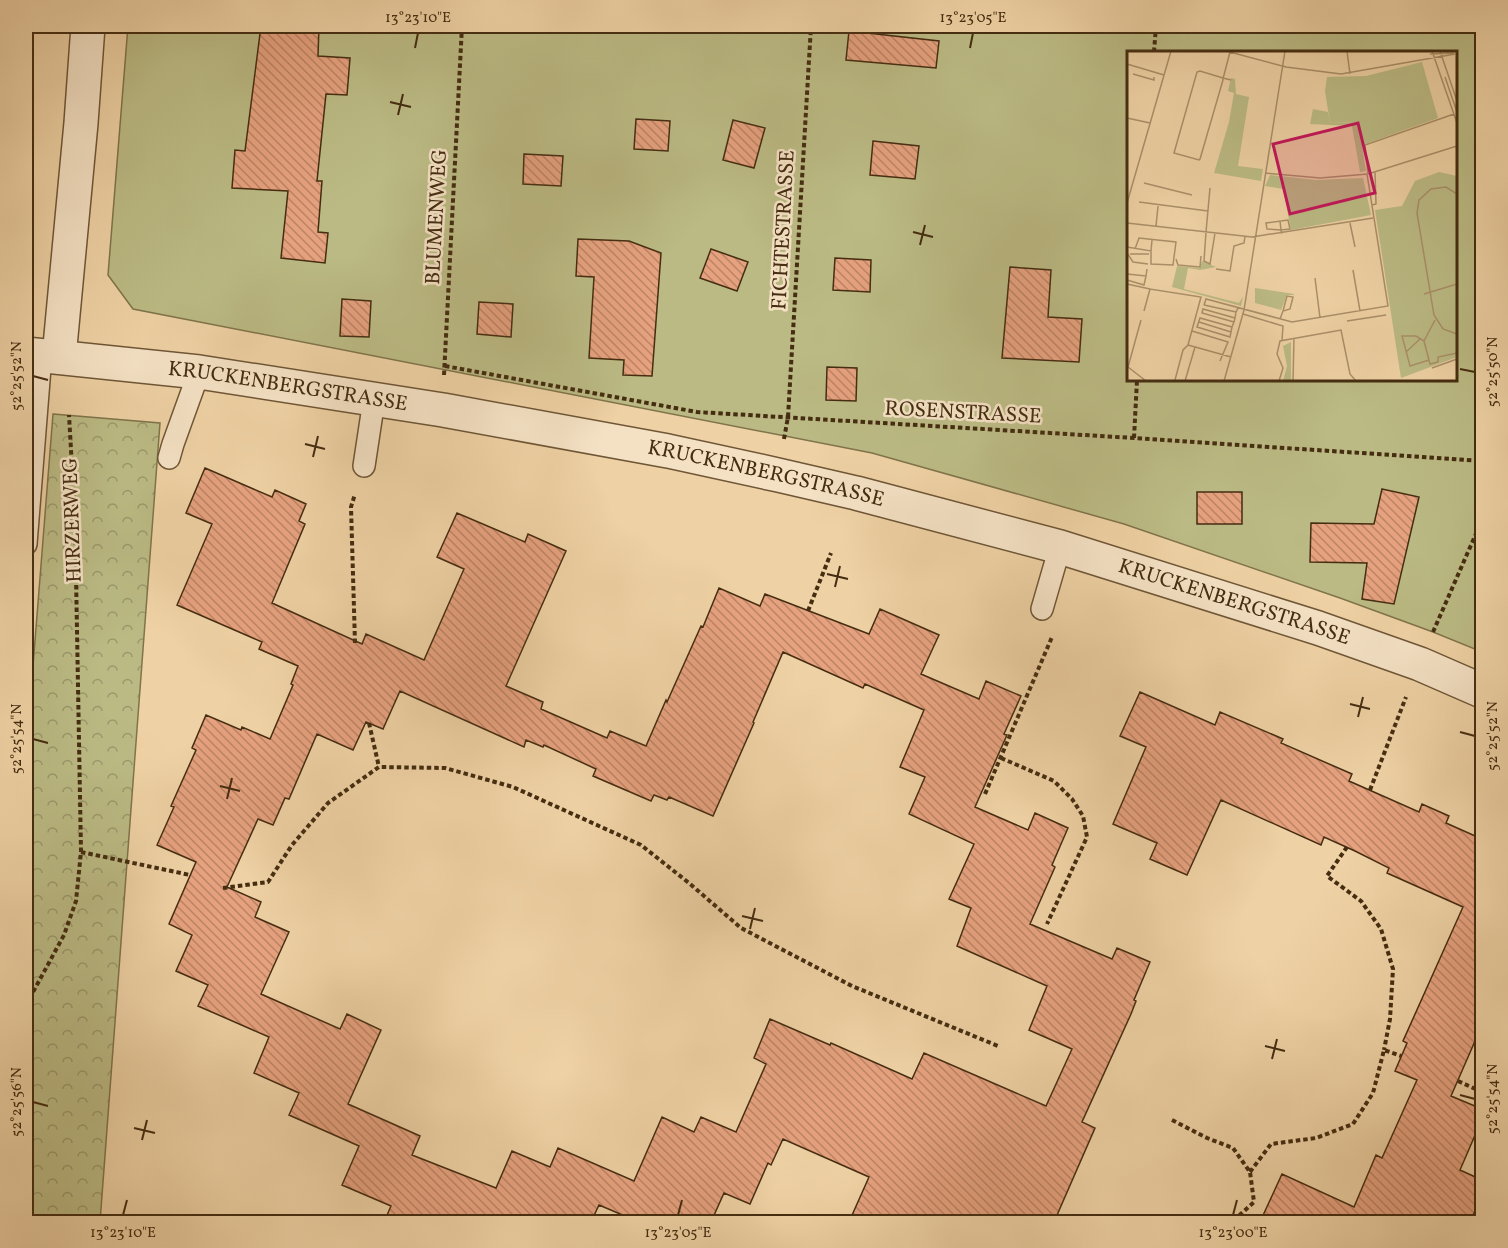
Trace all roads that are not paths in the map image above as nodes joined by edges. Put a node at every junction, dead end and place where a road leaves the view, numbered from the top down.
1 (88, 26) edge
2 (42, 355) edge
3 (199, 372) junction
4 (374, 400) junction
5 (170, 458) dead end
6 (364, 466) road end
7 (26, 544) edge
8 (1060, 547) junction
9 (1042, 609) dead end
10 (1482, 690) edge

1 - 2 street
2 - 3 street, KRUCKENBERGSTRASSE
2 - 7 lane
3 - 4 street, KRUCKENBERGSTRASSE
3 - 5 lane
4 - 6 lane
4 - 8 street, KRUCKENBERGSTRASSE
8 - 9 lane
8 - 10 street, KRUCKENBERGSTRASSE

